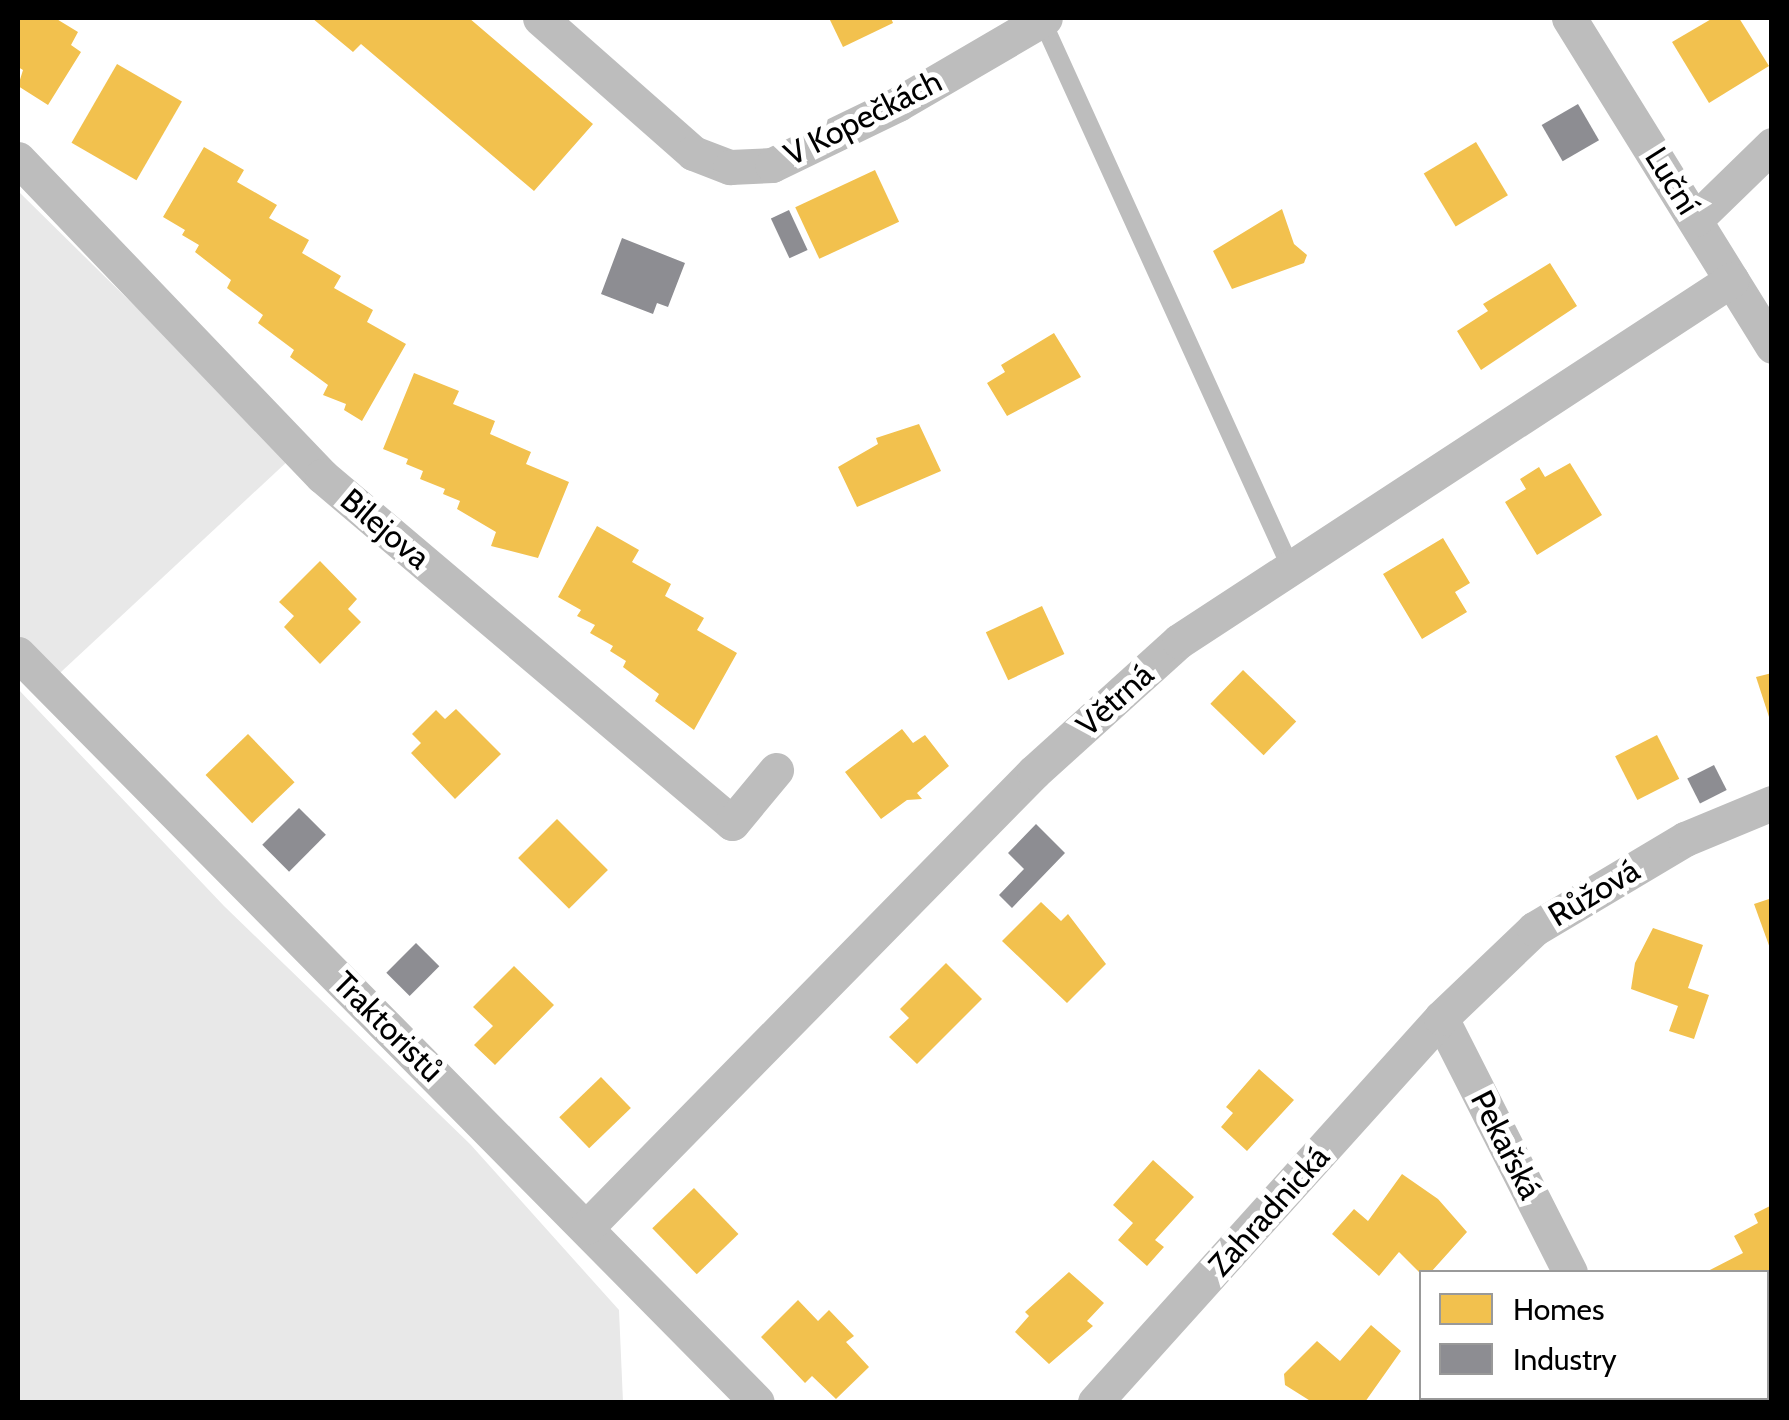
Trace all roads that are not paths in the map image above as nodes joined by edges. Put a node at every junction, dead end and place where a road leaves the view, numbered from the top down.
1 (540, 18) edge
2 (1569, 18) edge
3 (1043, 19) edge
4 (1772, 145) edge
5 (18, 159) edge
6 (1696, 219) junction
7 (1731, 280) junction
8 (1772, 346) edge
9 (1289, 564) junction
10 (18, 654) edge
11 (776, 770) dead end
12 (1772, 802) edge
13 (1441, 1018) junction
14 (587, 1227) junction
15 (1569, 1270) edge
16 (756, 1402) edge
17 (1095, 1402) edge

1 - 3 street, V Kopečkách
2 - 6 street, Luční
3 - 9 lane
4 - 6 street
5 - 11 street, Bilejova
6 - 7 street, Luční
7 - 8 street, Luční
7 - 9 street, Větrná
9 - 14 street, Větrná
10 - 14 street, Traktoristů
12 - 13 street, Růžová
13 - 15 street, Pekařská
13 - 17 street, Zahradnická
14 - 16 street, Traktoristů

